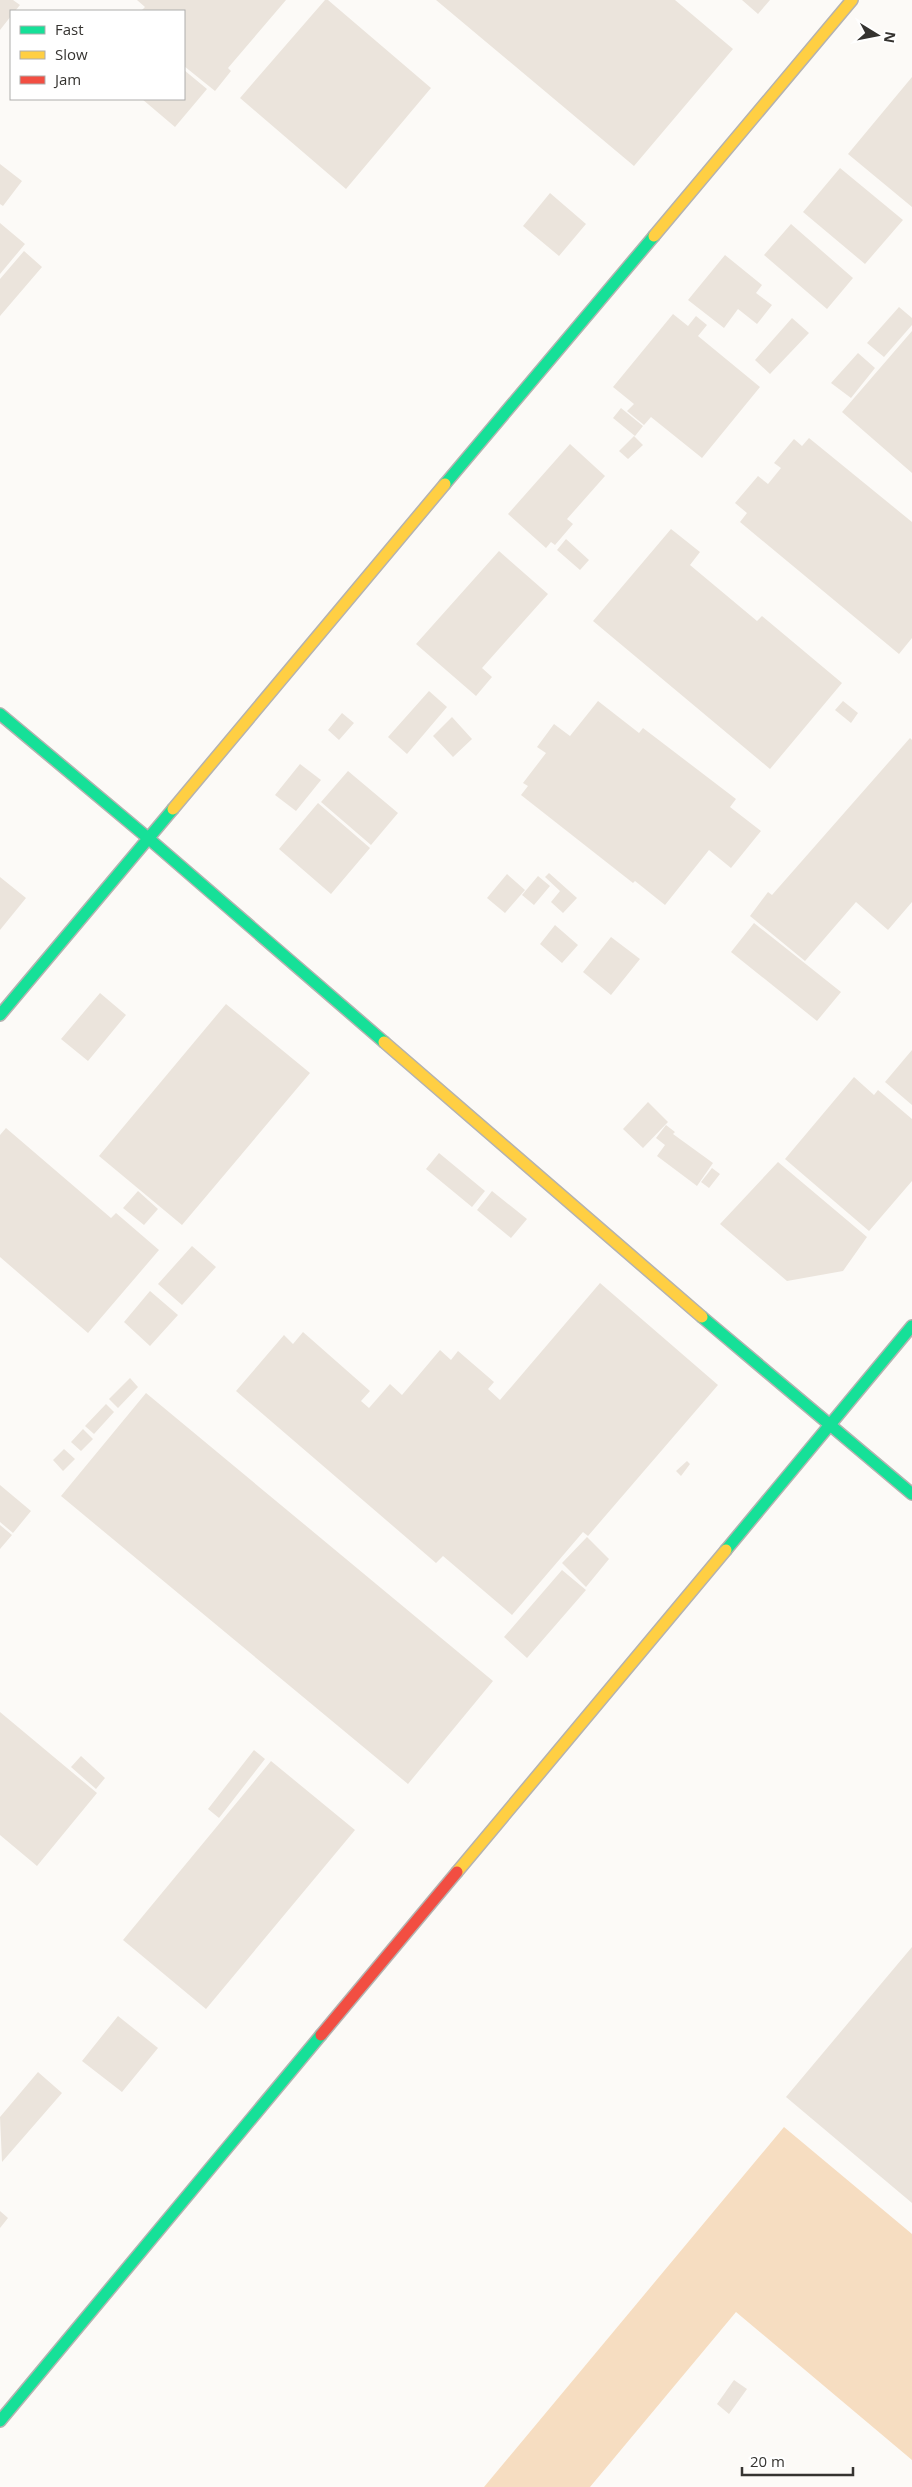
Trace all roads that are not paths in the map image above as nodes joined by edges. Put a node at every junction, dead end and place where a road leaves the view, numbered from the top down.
1 (852, 0) edge
2 (0, 714) edge
3 (148, 838) junction
4 (0, 1015) edge
5 (912, 1326) edge
6 (829, 1426) junction
7 (912, 1494) edge
8 (0, 2421) edge

1 - 3 street
2 - 3 street
3 - 4 street
3 - 6 street
5 - 6 street
6 - 7 street
6 - 8 street

